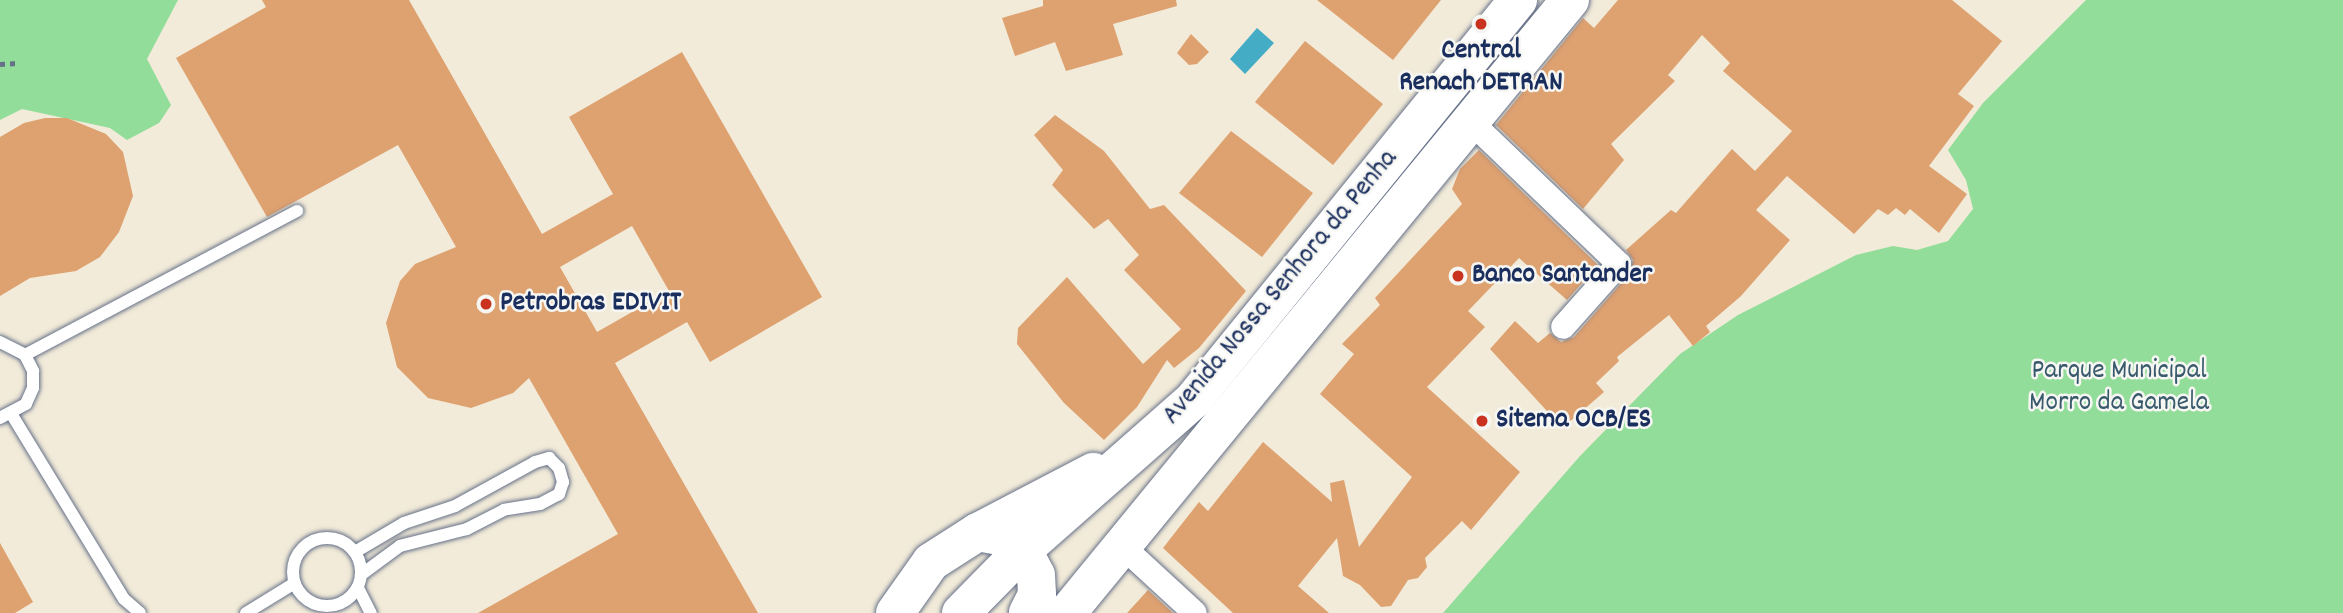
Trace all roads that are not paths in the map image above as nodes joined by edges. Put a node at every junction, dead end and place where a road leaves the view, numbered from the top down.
1 (1518, 0) edge
2 (1570, 0) edge
3 (1471, 122) junction
4 (297, 211) dead end
5 (1563, 327) dead end
6 (0, 342) edge
7 (24, 355) junction
8 (6, 416) edge
9 (1140, 451) junction
10 (978, 532) junction
11 (1121, 545) junction
12 (1023, 550) junction
13 (355, 552) junction
14 (362, 574) junction
15 (295, 583) junction
16 (358, 588) junction
17 (124, 599) junction
18 (325, 609) edge
19 (125, 613) edge
20 (140, 613) edge
21 (246, 613) edge
22 (372, 613) edge
23 (895, 613) edge
24 (961, 613) edge
25 (1028, 613) edge
26 (1067, 613) edge
27 (1195, 613) edge

1 - 9 main road, Avenida Nossa Senhora da Penha
2 - 3 main road, Avenida Nossa Senhora da Penha
3 - 5 street
3 - 11 main road, Avenida Nossa Senhora da Penha
4 - 7 lane
6 - 7 lane
7 - 8 lane
8 - 17 lane
9 - 10 main road
9 - 12 main road, Avenida Nossa Senhora da Penha
10 - 12 main road
10 - 23 main road
11 - 26 main road, Avenida Nossa Senhora da Penha
11 - 27 street
12 - 24 main road, Avenida Nossa Senhora da Penha
12 - 25 main road
13 - 14 lane
13 - 14 lane
13 - 15 lane
14 - 16 lane
15 - 18 lane
15 - 21 lane
16 - 18 lane
16 - 22 lane
17 - 19 lane
17 - 20 lane

